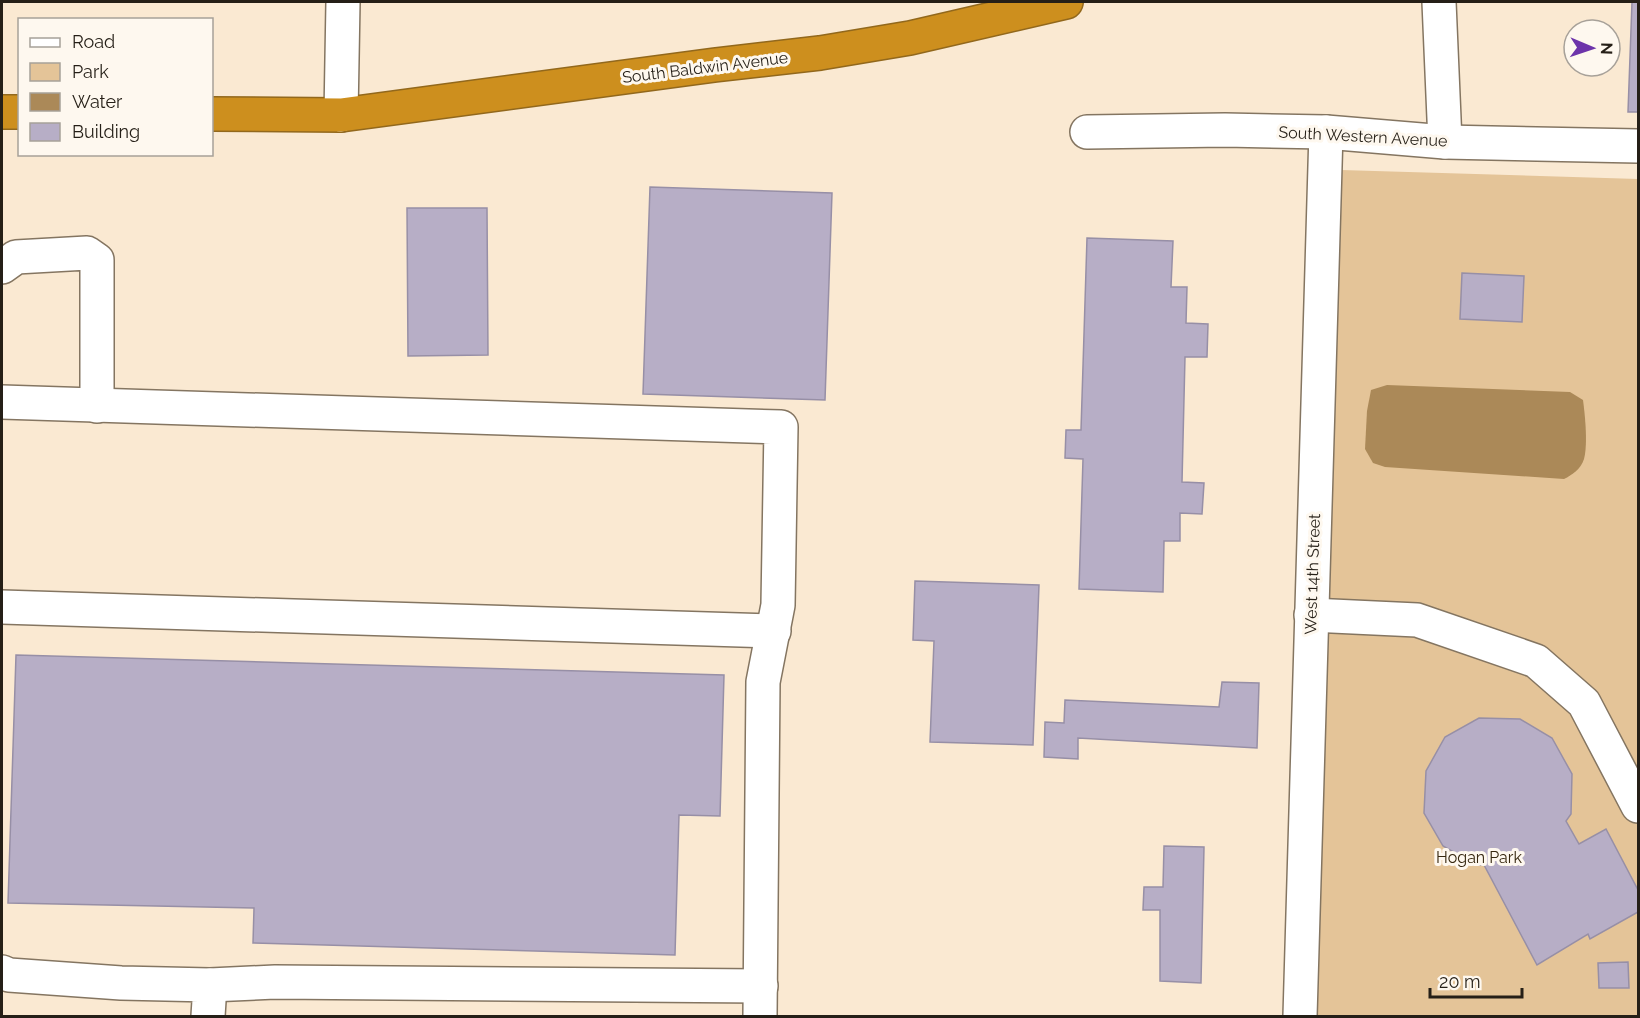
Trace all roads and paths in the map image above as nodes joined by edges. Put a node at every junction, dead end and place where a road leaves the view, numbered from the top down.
1 (343, 2) edge
2 (1066, 2) edge
3 (1439, 2) edge
4 (2, 112) edge
5 (18, 112) edge
6 (213, 114) edge
7 (341, 115) junction
8 (1087, 132) dead end
9 (1326, 132) junction
10 (1445, 142) junction
11 (1638, 146) edge
12 (2, 267) edge
13 (2, 402) edge
14 (97, 406) junction
15 (2, 607) edge
16 (1311, 615) junction
17 (774, 631) junction
18 (1638, 806) edge
19 (2, 972) edge
20 (209, 1001) edge
21 (761, 1001) edge
22 (1300, 1017) edge

1 - 7 street
2 - 7 highway, South Baldwin Avenue
3 - 10 street
4 - 5 highway
6 - 7 highway
8 - 9 street, South Western Avenue
9 - 10 street, South Western Avenue
9 - 16 street, West 14th Street
10 - 11 street, South Western Avenue
12 - 14 street
13 - 14 street
14 - 17 street
15 - 17 street
16 - 18 street
16 - 22 street, West 14th Street
17 - 21 street
19 - 20 street
20 - 21 street

